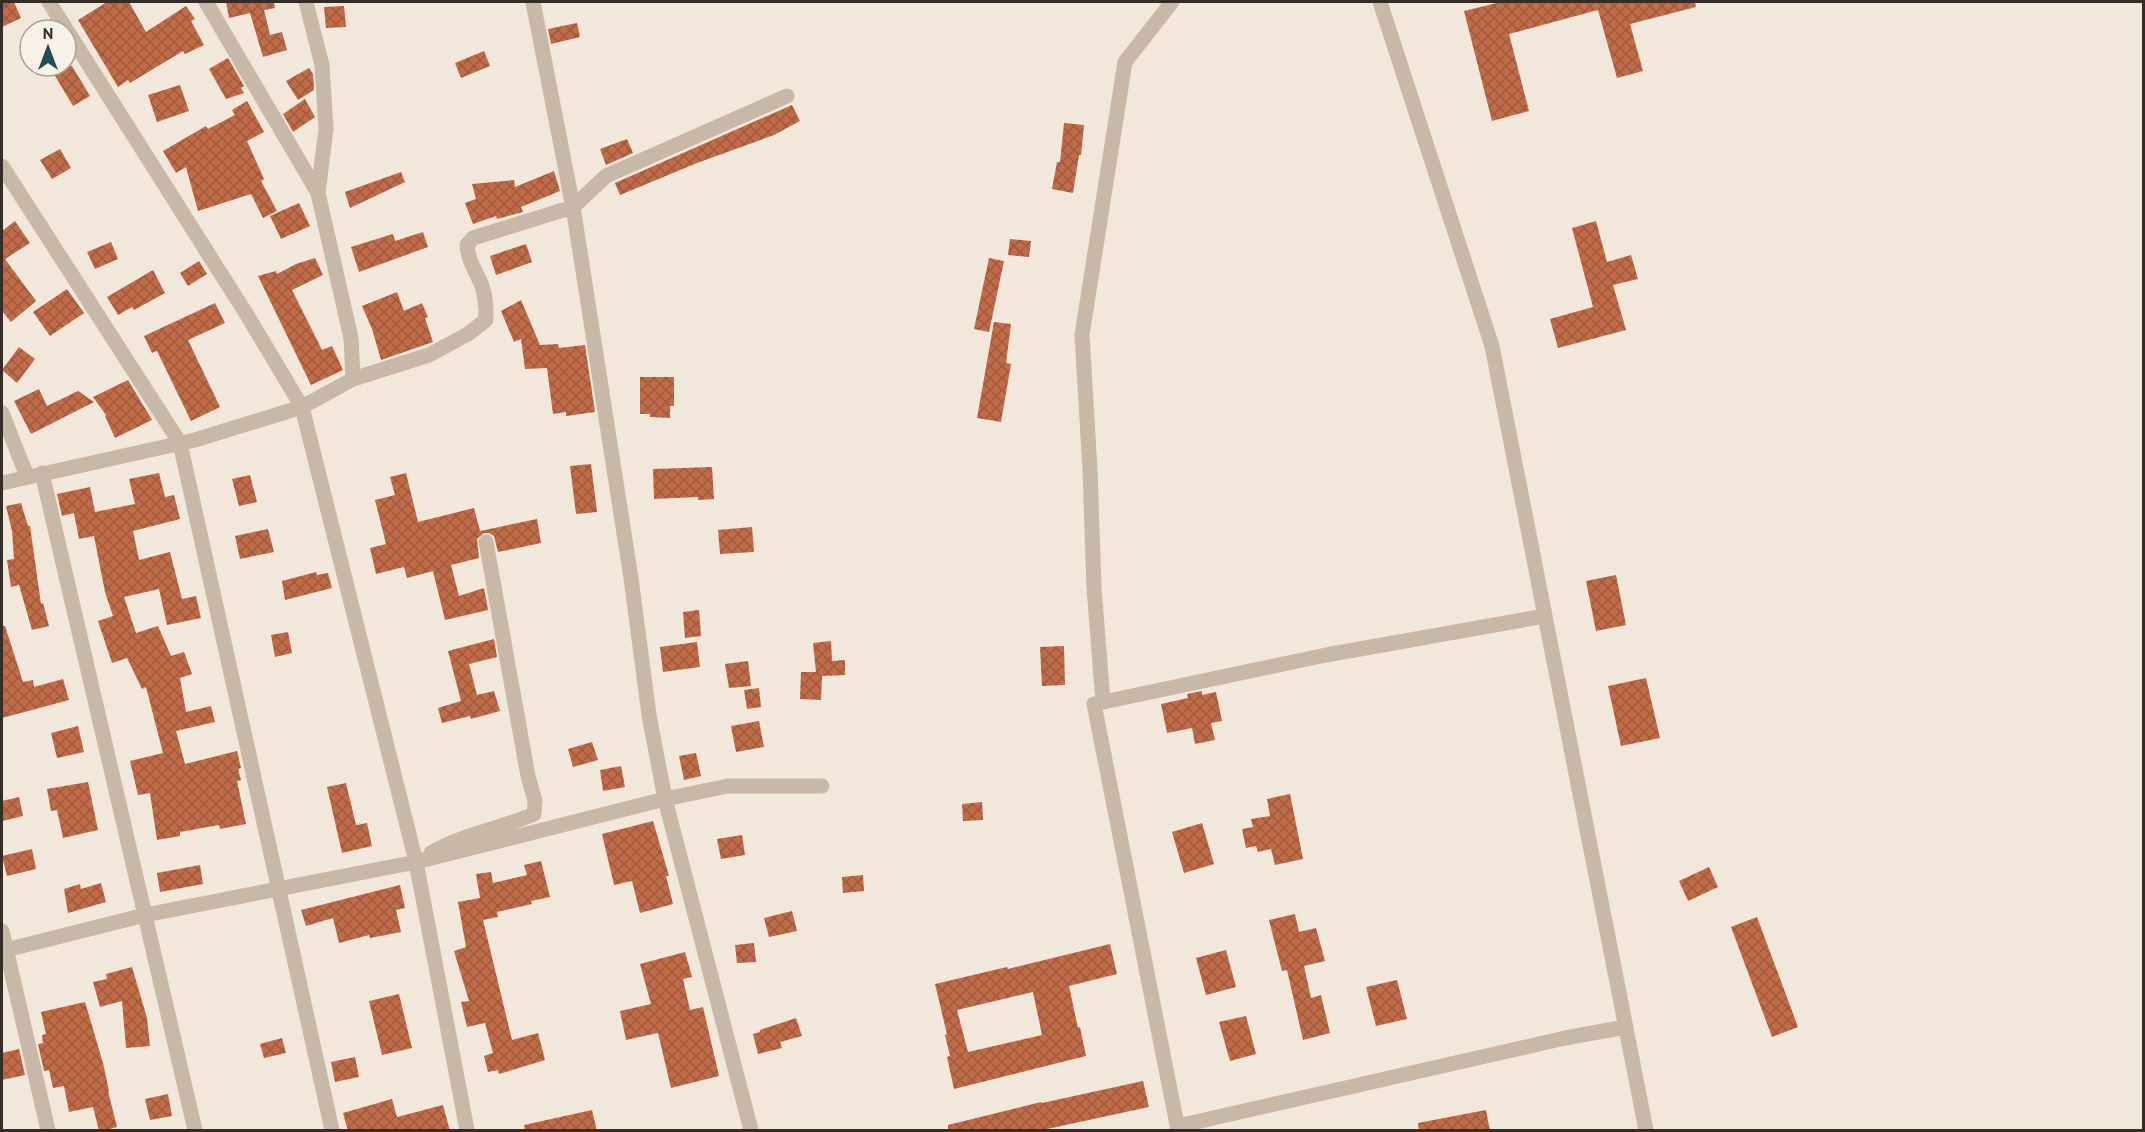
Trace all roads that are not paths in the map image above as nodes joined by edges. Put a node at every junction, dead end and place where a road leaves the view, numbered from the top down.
1 (49, 2) edge
2 (206, 2) edge
3 (306, 2) edge
4 (533, 2) edge
5 (1172, 2) edge
6 (1380, 2) edge
7 (787, 96) dead end
8 (2, 166) edge
9 (318, 193) junction
10 (573, 207) junction
11 (353, 379) junction
12 (302, 407) junction
13 (2, 413) edge
14 (180, 443) junction
15 (34, 474) junction
16 (2, 483) edge
17 (486, 542) dead end
18 (1545, 616) junction
19 (1102, 702) junction
20 (822, 786) dead end
21 (665, 799) junction
22 (416, 862) junction
23 (278, 888) junction
24 (146, 915) junction
25 (2, 931) edge
26 (4, 951) edge
27 (1626, 1027) junction
28 (1178, 1129) edge
29 (48, 1131) edge
30 (195, 1131) edge
31 (332, 1131) edge
32 (467, 1131) edge
33 (751, 1131) edge
34 (1646, 1131) edge

1 - 12 street
2 - 9 street
3 - 9 street
4 - 10 street
5 - 19 street
6 - 18 street
7 - 10 street
8 - 14 street
9 - 11 street
10 - 11 street
10 - 21 street
11 - 12 street
12 - 14 street
12 - 22 street
13 - 15 street
14 - 15 street
14 - 23 street
15 - 16 street
15 - 24 street
17 - 22 street
18 - 19 street
18 - 27 street
19 - 28 street
20 - 21 street
21 - 22 street
21 - 33 street
22 - 23 street
22 - 32 street
23 - 24 street
23 - 31 street
24 - 26 street
24 - 30 street
25 - 26 street
26 - 29 street
27 - 28 street
27 - 34 street

